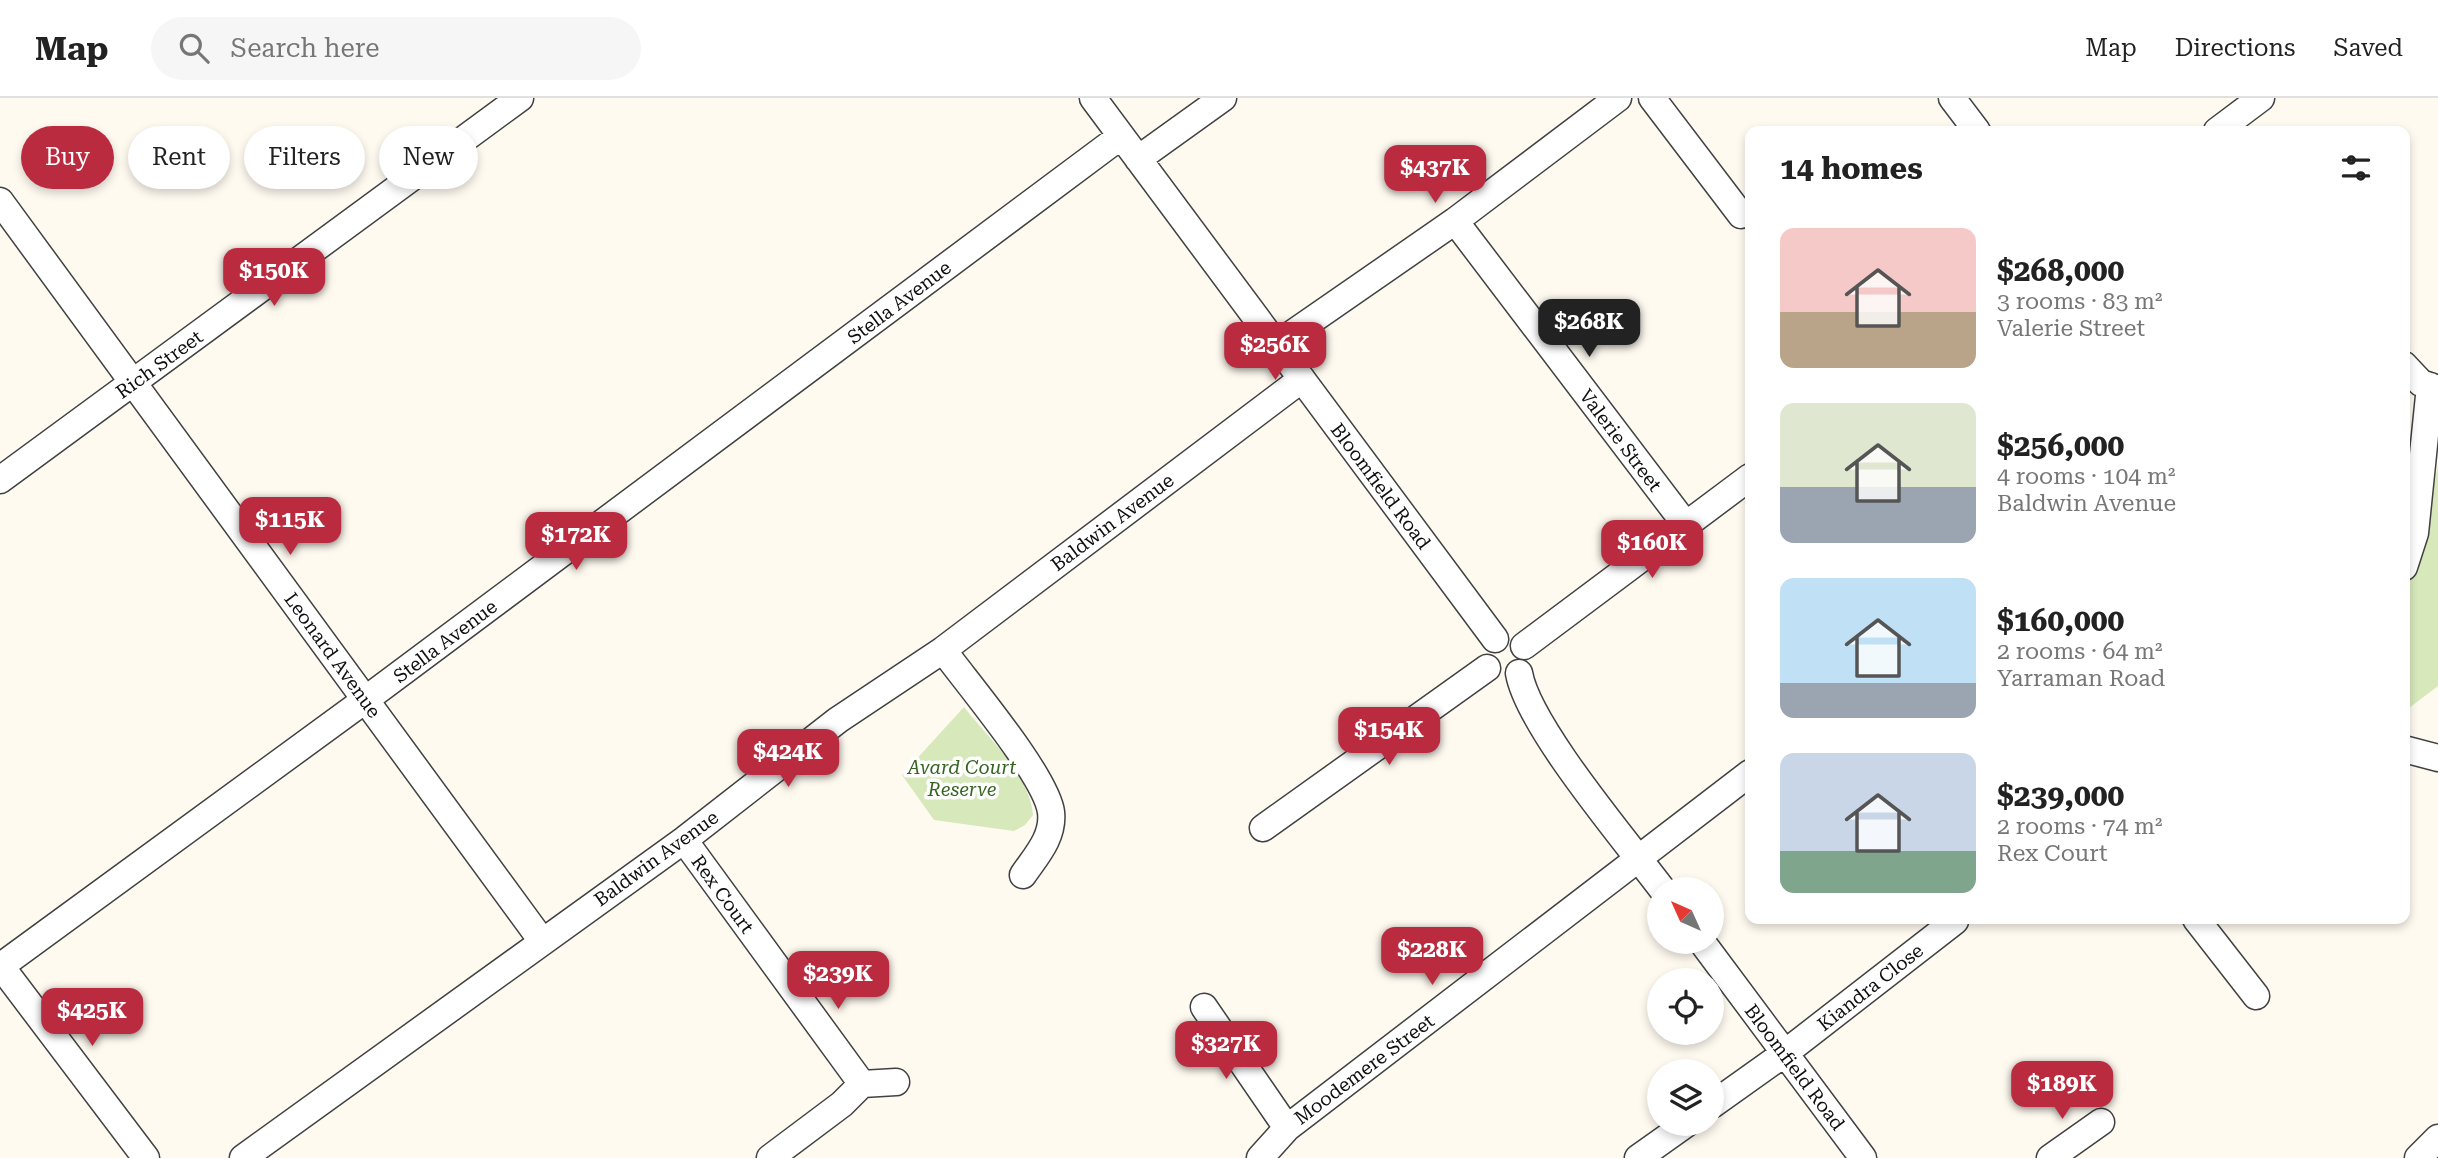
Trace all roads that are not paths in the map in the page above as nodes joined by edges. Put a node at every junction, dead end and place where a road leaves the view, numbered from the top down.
1 (520, 98) edge
2 (1093, 98) edge
3 (1223, 98) edge
4 (1618, 98) edge
5 (1652, 98) edge
6 (1952, 98) edge
7 (2261, 98) edge
8 (1973, 126) edge
9 (2228, 126) edge
10 (1121, 136) junction
11 (1138, 159) junction
12 (0, 201) edge
13 (1741, 215) dead end
14 (1455, 220) junction
15 (1276, 345) junction
16 (2410, 371) edge
17 (1302, 379) junction
18 (133, 382) junction
19 (2434, 388) edge
20 (0, 480) edge
21 (1745, 481) edge
22 (1686, 525) junction
23 (2410, 548) edge
24 (1494, 639) junction
25 (1524, 646) junction
26 (943, 650) junction
27 (1487, 668) junction
28 (1519, 673) junction
29 (365, 700) junction
30 (2410, 751) edge
31 (2438, 758) edge
32 (1745, 778) edge
33 (1263, 828) dead end
34 (684, 840) junction
35 (1641, 860) junction
36 (1023, 875) dead end
37 (1653, 877) edge
38 (1951, 924) edge
39 (2200, 924) edge
40 (542, 941) junction
41 (1711, 954) edge
42 (0, 966) edge
43 (2256, 996) dead end
44 (1204, 1007) dead end
45 (1785, 1053) junction
46 (896, 1082) dead end
47 (862, 1084) junction
48 (1724, 1096) edge
49 (2101, 1122) dead end
50 (1287, 1128) junction
51 (1669, 1136) edge
52 (2438, 1138) edge
53 (146, 1158) edge
54 (243, 1158) edge
55 (770, 1158) edge
56 (1260, 1158) edge
57 (1637, 1158) edge
58 (1863, 1158) edge
59 (2050, 1158) edge
60 (2418, 1158) edge

1 - 18 street, Rich Street
2 - 10 street, Bloomfield Road
3 - 11 street
4 - 14 street
5 - 13 street
6 - 8 street
7 - 9 street
10 - 11 street, Bloomfield Road
10 - 29 street, Stella Avenue
11 - 15 street, Bloomfield Road
12 - 18 street, Leonard Avenue
14 - 15 street
14 - 22 street, Valerie Street
15 - 17 street, Bloomfield Road
16 - 19 street
17 - 24 street, Bloomfield Road
17 - 26 street, Baldwin Avenue
18 - 20 street, Rich Street
18 - 29 street, Leonard Avenue
19 - 23 street
21 - 22 street
22 - 25 street
24 - 25 street
24 - 27 street
25 - 28 street
26 - 34 street, Baldwin Avenue
26 - 36 street
27 - 28 street
27 - 33 street
28 - 35 street
29 - 40 street, Leonard Avenue
29 - 42 street, Stella Avenue
30 - 31 street
32 - 35 street, Moodemere Street
34 - 40 street, Baldwin Avenue
34 - 47 street, Rex Court
35 - 37 street
35 - 50 street, Moodemere Street
38 - 45 street, Kiandra Close
39 - 43 street
40 - 54 street, Baldwin Avenue
41 - 45 street, Bloomfield Road
42 - 53 street
44 - 50 street
45 - 48 street, Kiandra Close
45 - 58 street, Bloomfield Road
46 - 47 street
47 - 55 street
49 - 59 street
50 - 56 street, Moodemere Street
51 - 57 street
52 - 60 street

